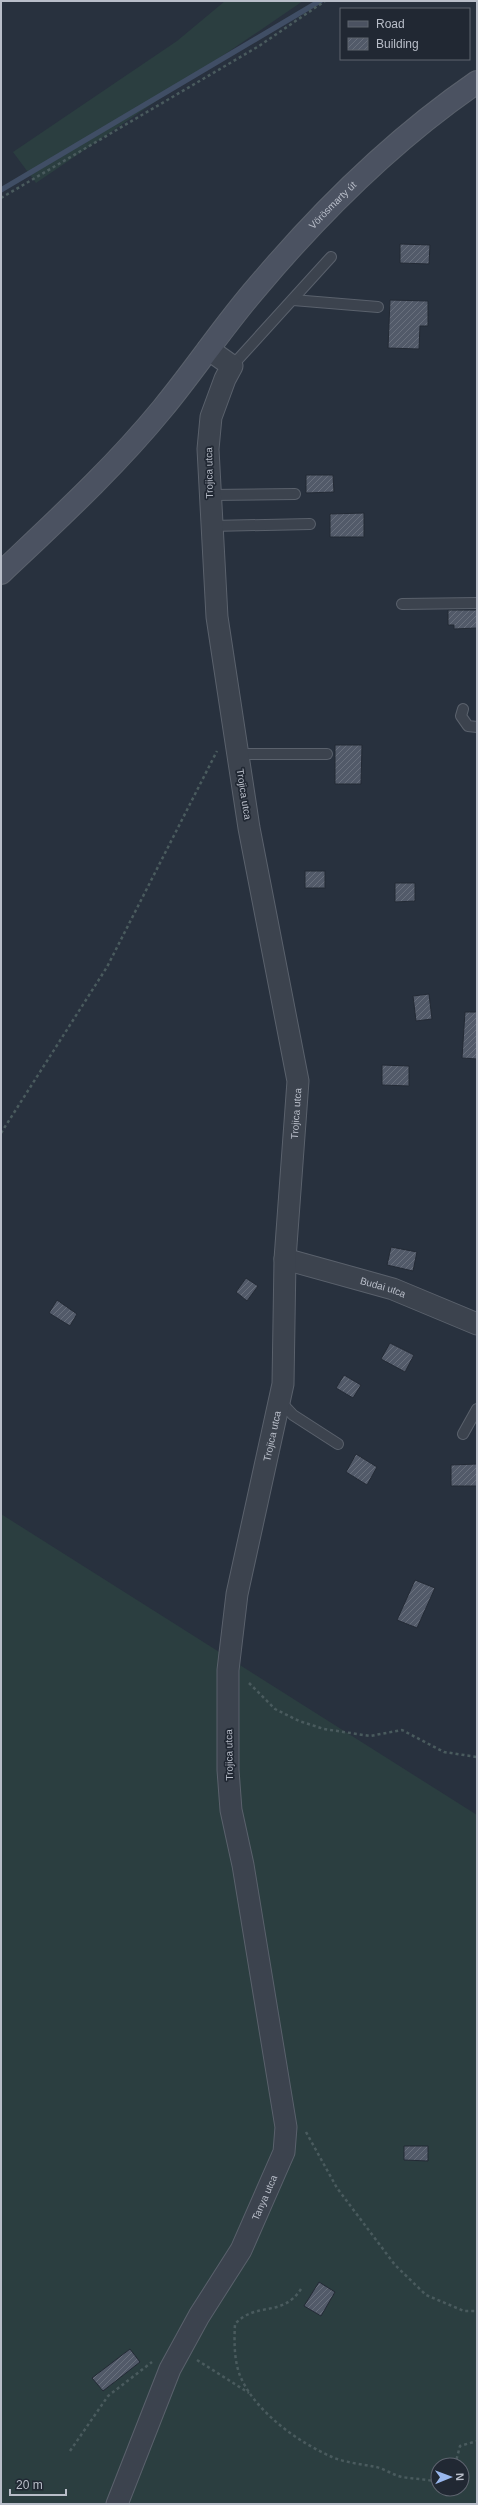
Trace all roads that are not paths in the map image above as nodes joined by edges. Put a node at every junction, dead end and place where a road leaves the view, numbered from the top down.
1 (477, 82) edge
2 (332, 257) dead end
3 (293, 300) junction
4 (378, 307) dead end
5 (208, 349) junction
6 (232, 366) junction
7 (295, 494) dead end
8 (210, 495) junction
9 (310, 524) dead end
10 (211, 526) junction
11 (1, 573) edge
12 (477, 603) edge
13 (402, 604) dead end
14 (463, 709) dead end
15 (477, 727) edge
16 (236, 745) junction
17 (327, 754) dead end
18 (286, 1259) junction
19 (477, 1324) edge
20 (280, 1401) junction
21 (477, 1409) edge
22 (464, 1434) dead end
23 (338, 1444) dead end
24 (243, 1865) joint
25 (117, 2504) edge

1 - 5 street, Vörösmarty út
2 - 3 lane, Trojica utca
3 - 4 lane
3 - 6 lane, Trojica utca
5 - 6 street
5 - 11 street, Vörösmarty út
6 - 8 street, Trojica utca
7 - 8 lane
8 - 10 street, Trojica utca
9 - 10 lane
10 - 16 street, Trojica utca
12 - 13 lane
14 - 15 lane
16 - 17 lane
16 - 18 street, Trojica utca
18 - 19 street, Budai utca
18 - 20 street, Trojica utca
20 - 23 lane
20 - 24 street, Trojica utca
21 - 22 lane
24 - 25 street, Tanya utca

